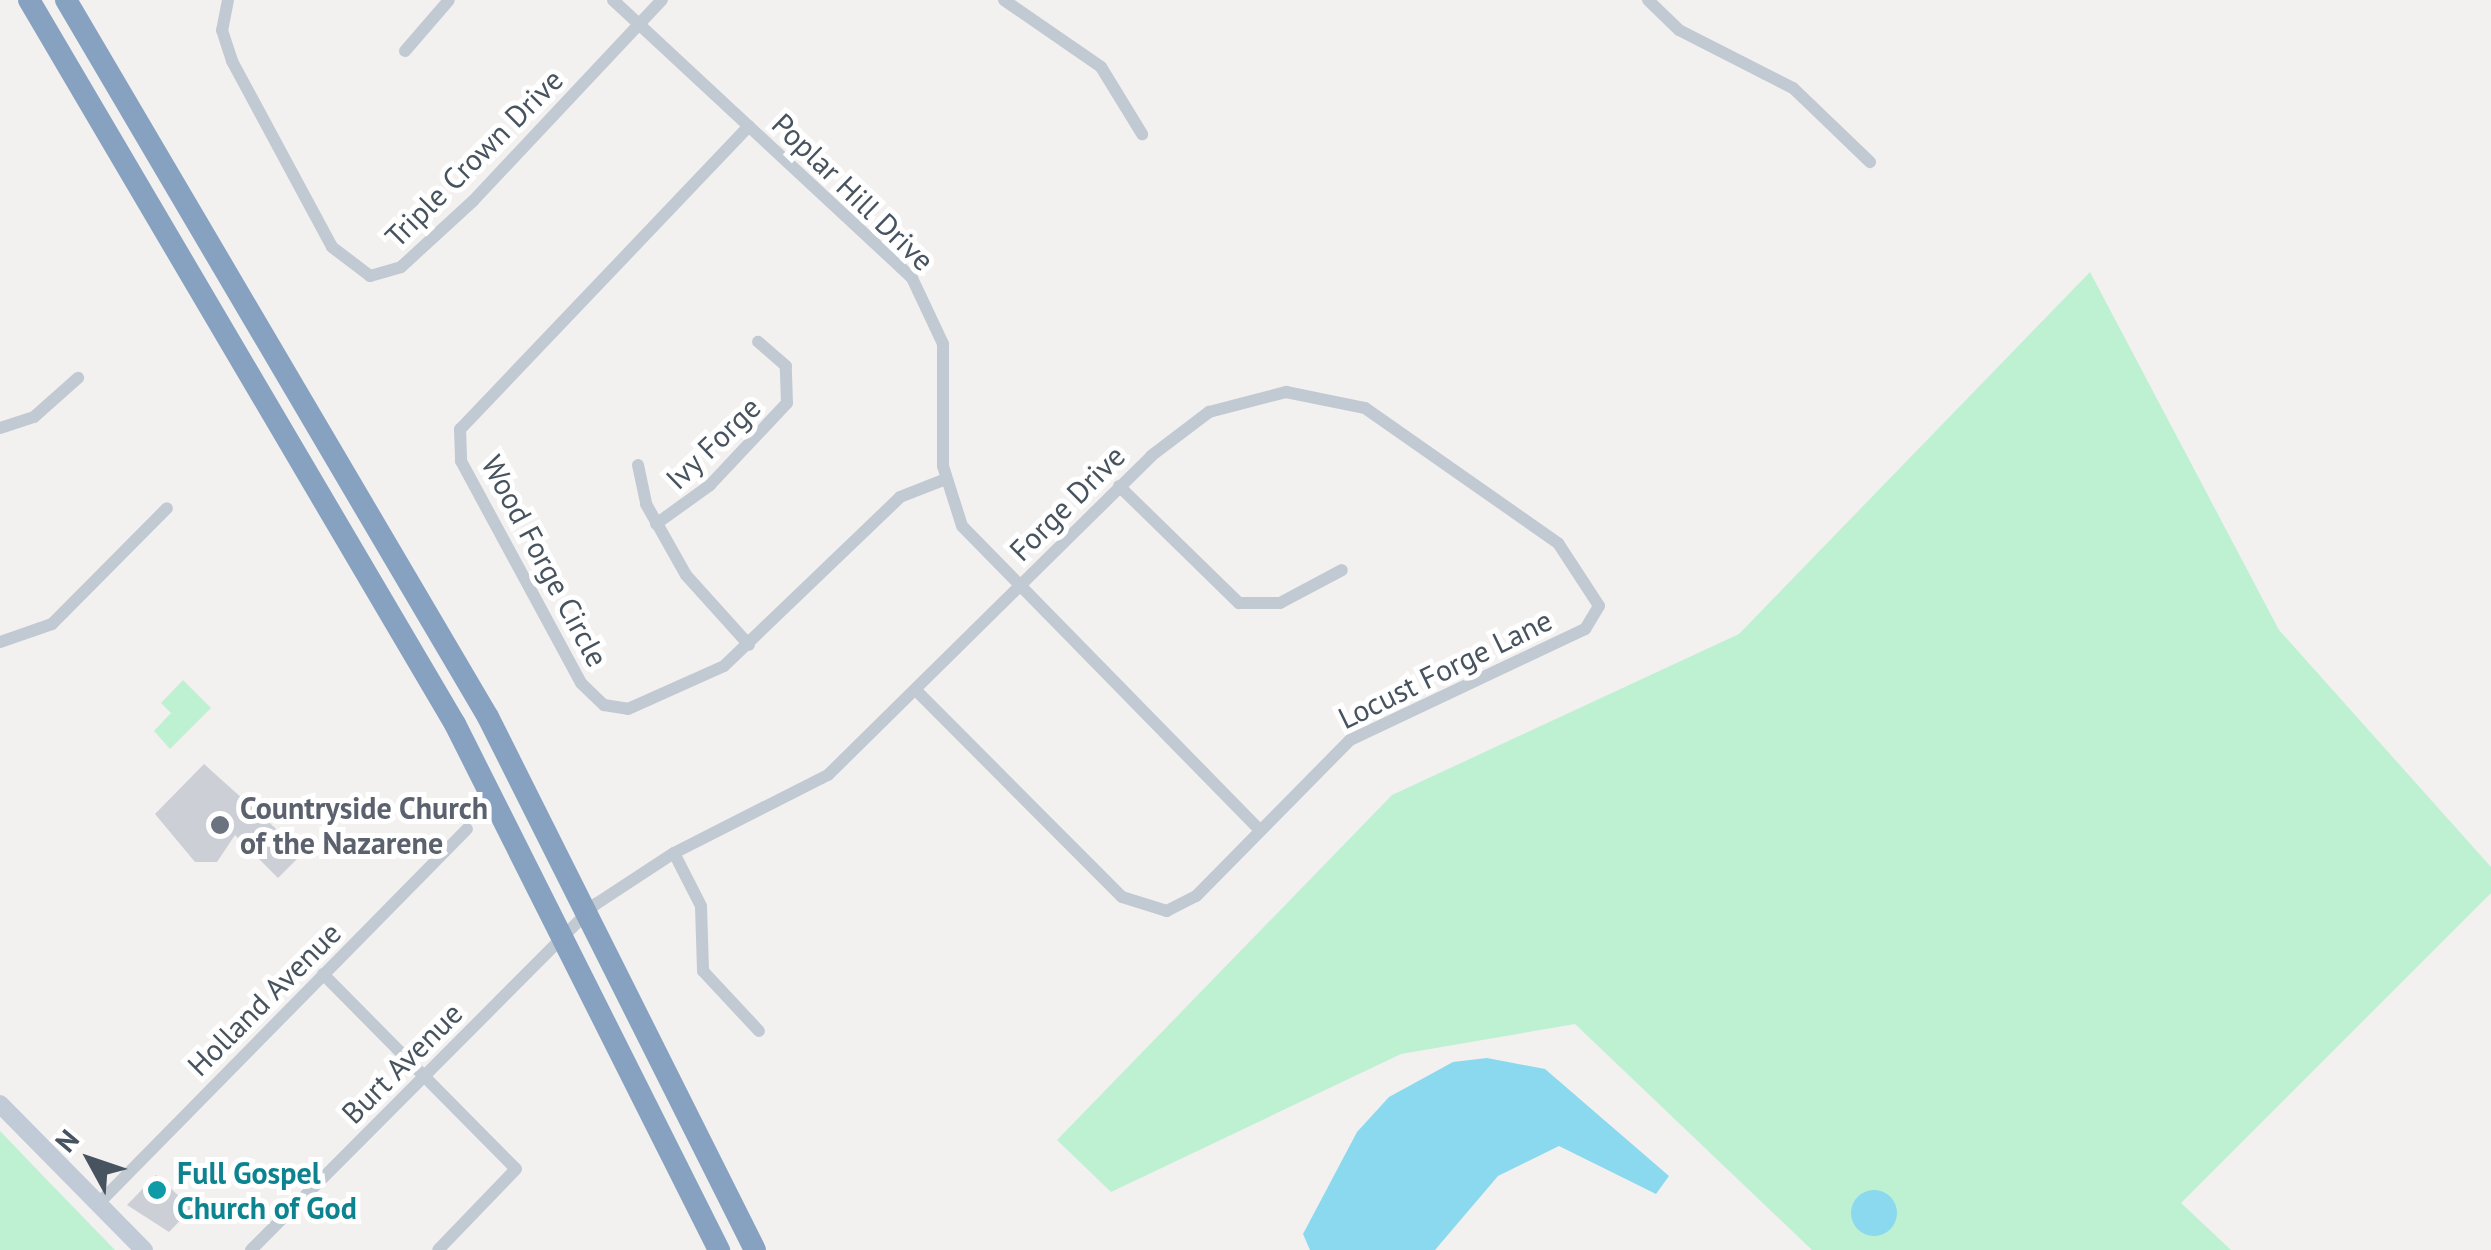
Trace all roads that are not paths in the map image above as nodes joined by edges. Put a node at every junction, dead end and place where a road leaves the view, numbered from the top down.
1 (29, 0) edge
2 (66, 0) edge
3 (228, 0) edge
4 (449, 0) edge
5 (613, 0) edge
6 (662, 0) edge
7 (1004, 0) edge
8 (1648, 0) edge
9 (640, 25) junction
10 (405, 51) dead end
11 (749, 126) junction
12 (1142, 134) dead end
13 (1870, 162) dead end
14 (758, 342) dead end
15 (78, 378) dead end
16 (0, 428) edge
17 (638, 466) dead end
18 (946, 479) junction
19 (1119, 486) junction
20 (168, 508) dead end
21 (656, 524) junction
22 (1342, 570) dead end
23 (1017, 588) junction
24 (1599, 606) joint
25 (0, 642) edge
26 (749, 645) junction
27 (915, 689) junction
28 (466, 829) dead end
29 (1260, 830) junction
30 (674, 853) junction
31 (588, 912) junction
32 (564, 935) junction
33 (323, 974) junction
34 (759, 1030) dead end
35 (426, 1075) junction
36 (0, 1104) edge
37 (98, 1204) junction
38 (144, 1250) edge
39 (251, 1250) edge
40 (438, 1250) edge
41 (720, 1250) edge
42 (755, 1250) edge

1 - 32 highway
2 - 31 highway
3 - 9 street, Triple Crown Drive
4 - 10 street
5 - 9 street, Poplar Hill Drive
6 - 9 street, Triple Crown Drive
7 - 12 street
8 - 13 street
9 - 11 street, Poplar Hill Drive
11 - 18 street, Poplar Hill Drive
11 - 26 street, Wood Forge Circle
14 - 21 street, Ivy Forge
15 - 16 street
17 - 21 street
18 - 23 street, Poplar Hill Drive
18 - 26 street, Wood Forge Circle
19 - 22 street
19 - 23 street, Forge Drive
19 - 24 street, Forge Drive
20 - 25 street
21 - 26 street
23 - 27 street, Forge Drive
23 - 29 street, Poplar Hill Drive
24 - 29 street, Locust Forge Lane
27 - 29 street, Locust Forge Lane
27 - 30 street, Forge Drive
28 - 33 street, Holland Avenue
30 - 31 street, Forge Drive
30 - 34 street
31 - 32 street, Burt Avenue
31 - 42 highway
32 - 35 street, Burt Avenue
32 - 41 highway
33 - 35 street
33 - 37 street, Holland Avenue
35 - 39 street, Burt Avenue
35 - 40 street
36 - 37 street
37 - 38 street

